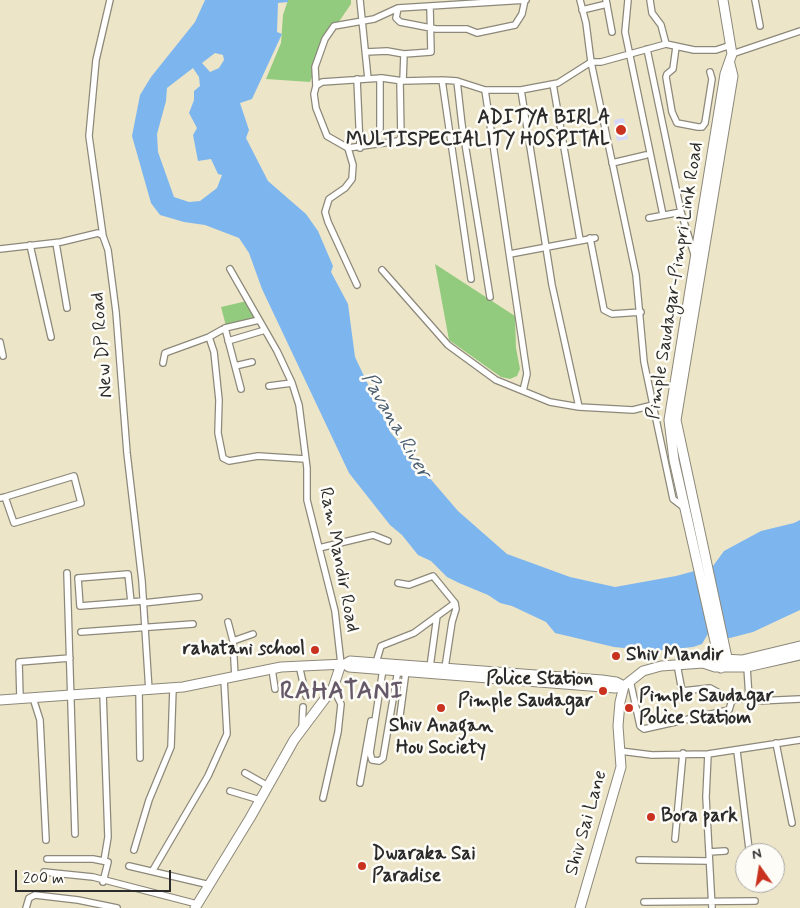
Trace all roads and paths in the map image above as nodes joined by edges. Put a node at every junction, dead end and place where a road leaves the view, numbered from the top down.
1 (110, 0) edge
2 (360, 0) edge
3 (526, 0) edge
4 (580, 0) edge
5 (626, 0) edge
6 (650, 0) edge
7 (723, 0) edge
8 (755, 0) edge
9 (486, 2) edge
10 (606, 2) edge
11 (435, 4) edge
12 (398, 8) junction
13 (582, 10) junction
14 (361, 22) junction
15 (760, 26) dead end
16 (430, 28) junction
17 (612, 32) dead end
18 (800, 32) edge
19 (666, 44) junction
20 (676, 47) junction
21 (647, 49) junction
22 (366, 52) junction
23 (630, 53) junction
24 (404, 54) junction
25 (731, 54) junction
26 (591, 62) junction
27 (710, 72) dead end
28 (380, 78) junction
29 (368, 79) junction
30 (357, 80) junction
31 (442, 80) junction
32 (402, 81) junction
33 (457, 81) junction
34 (553, 84) junction
35 (316, 86) junction
36 (486, 90) junction
37 (521, 90) junction
38 (380, 129) dead end
39 (348, 148) junction
40 (360, 148) junction
41 (646, 155) dead end
42 (612, 163) junction
43 (681, 212) junction
44 (663, 215) junction
45 (649, 218) dead end
46 (103, 236) junction
47 (580, 240) junction
48 (56, 243) junction
49 (30, 245) junction
50 (546, 246) junction
51 (0, 249) edge
52 (510, 254) junction
53 (698, 257) junction
54 (230, 269) dead end
55 (382, 270) dead end
56 (471, 279) dead end
57 (357, 285) dead end
58 (490, 297) dead end
59 (68, 308) dead end
60 (641, 312) junction
61 (259, 320) junction
62 (225, 328) junction
63 (265, 330) junction
64 (51, 337) dead end
65 (209, 337) junction
66 (228, 340) junction
67 (0, 342) edge
68 (3, 356) dead end
69 (252, 362) dead end
70 (163, 363) dead end
71 (235, 366) junction
72 (292, 383) junction
73 (269, 386) dead end
74 (240, 389) dead end
75 (524, 391) junction
76 (653, 405) junction
77 (579, 407) junction
78 (658, 430) junction
79 (674, 431) junction
80 (305, 459) junction
81 (2, 497) edge
82 (686, 509) junction
83 (388, 541) dead end
84 (698, 544) junction
85 (320, 548) junction
86 (67, 573) dead end
87 (142, 581) junction
88 (129, 582) junction
89 (398, 583) dead end
90 (199, 597) dead end
91 (131, 602) junction
92 (143, 602) junction
93 (455, 603) junction
94 (437, 616) junction
95 (228, 622) dead end
96 (193, 624) dead end
97 (145, 629) junction
98 (81, 632) dead end
99 (254, 634) dead end
100 (233, 641) junction
101 (800, 646) edge
102 (800, 655) edge
103 (70, 658) junction
104 (724, 663) junction
105 (343, 664) junction
106 (677, 664) junction
107 (299, 666) junction
108 (379, 666) junction
109 (430, 667) junction
110 (747, 667) junction
111 (445, 668) junction
112 (272, 669) junction
113 (402, 671) junction
114 (503, 676) junction
115 (235, 677) junction
116 (224, 679) junction
117 (627, 683) junction
118 (173, 688) junction
119 (333, 688) junction
120 (149, 690) junction
121 (275, 690) dead end
122 (139, 691) junction
123 (103, 694) junction
124 (72, 695) junction
125 (306, 696) dead end
126 (20, 698) junction
127 (33, 698) junction
128 (749, 698) junction
129 (800, 699) edge
130 (0, 700) edge
131 (732, 700) junction
132 (303, 707) dead end
133 (399, 723) dead end
134 (302, 729) junction
135 (800, 740) edge
136 (776, 743) junction
137 (620, 751) junction
138 (737, 751) junction
139 (683, 753) junction
140 (708, 754) junction
141 (140, 758) dead end
142 (245, 774) dead end
143 (360, 783) dead end
144 (268, 786) junction
145 (230, 791) dead end
146 (323, 798) dead end
147 (260, 800) junction
148 (792, 823) dead end
149 (75, 834) dead end
150 (675, 839) dead end
151 (46, 840) dead end
152 (748, 843) edge
153 (134, 850) dead end
154 (725, 851) dead end
155 (709, 852) junction
156 (47, 859) dead end
157 (639, 860) dead end
158 (104, 861) junction
159 (710, 861) junction
160 (129, 866) dead end
161 (153, 870) junction
162 (44, 872) dead end
163 (103, 882) junction
164 (210, 885) junction
165 (755, 901) dead end
166 (644, 902) dead end
167 (85, 905) edge
168 (712, 905) edge
169 (196, 906) edge
170 (26, 908) edge
171 (117, 908) edge
172 (580, 908) edge

1 - 46 street, New DP Road
2 - 14 street
3 - 9 street
3 - 16 street
4 - 13 street
5 - 23 street
6 - 19 street
7 - 25 street, Pimple Saudagar-Pimpri Link Road
8 - 15 street
9 - 11 street
10 - 13 street
10 - 17 street
11 - 12 street
11 - 16 street
12 - 14 street
12 - 16 street
13 - 26 street
14 - 22 street
14 - 35 street
16 - 24 street
18 - 25 street
19 - 20 street
19 - 21 street
20 - 25 street
20 - 27 street
21 - 23 street
21 - 43 street
22 - 24 street
22 - 29 street
23 - 26 street
23 - 44 street
24 - 32 street
25 - 53 street, Pimple Saudagar-Pimpri Link Road
26 - 34 street
26 - 42 street
28 - 29 street
28 - 32 street
28 - 38 street
29 - 30 street
30 - 35 street
30 - 40 street
31 - 32 street
31 - 33 street
31 - 56 street
32 - 40 street
33 - 36 street
33 - 58 street
34 - 37 street
34 - 47 street
35 - 39 street
36 - 37 street
36 - 52 street
37 - 50 street
39 - 40 street
39 - 57 street
41 - 42 street
42 - 60 street
43 - 44 street
43 - 53 street
44 - 45 street
46 - 48 street
46 - 87 street, New DP Road
47 - 50 street
47 - 60 street
48 - 49 street
48 - 59 street
49 - 51 street
49 - 64 street
50 - 52 street
50 - 77 street
52 - 75 street
53 - 79 street, Pimple Saudagar-Pimpri Link Road
54 - 61 street, Ram Mandir Road
55 - 75 street
60 - 76 street
61 - 62 street
61 - 63 street, Ram Mandir Road
62 - 65 street
62 - 66 street
63 - 66 street
63 - 72 street, Ram Mandir Road
65 - 70 street
65 - 80 street
66 - 71 street
67 - 68 street
69 - 71 street
71 - 74 street
72 - 73 street
72 - 80 street, Ram Mandir Road
75 - 77 street
76 - 77 street
76 - 78 street
78 - 79 street
78 - 82 street
79 - 82 street, Pimple Saudagar-Pimpri Link Road
79 - 84 street, Pimple Saudagar-Pimpri Link Road
80 - 85 street, Ram Mandir Road
81 - 81 street
82 - 84 street, Pimple Saudagar-Pimpri Link Road
83 - 85 street
84 - 104 street, Pimple Saudagar-Pimpri Link Road
85 - 105 street, Ram Mandir Road
86 - 103 street
87 - 88 street
87 - 92 street, New DP Road
88 - 91 street
88 - 91 street
89 - 93 street
90 - 92 street
91 - 92 street
92 - 97 street, New DP Road
93 - 94 street
93 - 111 street
94 - 108 street
94 - 109 street
95 - 100 street
96 - 97 street
97 - 98 street
97 - 120 street, New DP Road
99 - 100 street
100 - 115 street
101 - 104 street
102 - 110 street
103 - 124 street
103 - 126 street
104 - 106 street
104 - 110 street
105 - 107 street
105 - 108 street
105 - 119 street
106 - 117 street
106 - 131 street
107 - 112 street
107 - 125 street
108 - 109 street
108 - 113 street
108 - 113 street
108 - 143 street
109 - 111 street
110 - 128 street
111 - 114 street
112 - 115 street
112 - 121 street
113 - 114 street
113 - 133 street
114 - 117 street
115 - 116 street
116 - 118 street
116 - 161 street
117 - 131 street
117 - 137 street, Shiv Sai Lane
118 - 120 street
118 - 153 street
119 - 134 street
119 - 146 street
120 - 122 street
122 - 123 street
122 - 141 street
123 - 124 street
123 - 158 street
124 - 127 street
124 - 149 street
126 - 127 street
126 - 130 street
127 - 151 street
128 - 129 street
128 - 131 street
132 - 134 street
134 - 144 street
135 - 136 street
136 - 138 street
136 - 148 street
137 - 139 street
137 - 172 street, Shiv Sai Lane
138 - 140 street
138 - 152 street
139 - 140 street
139 - 150 street
140 - 155 street
142 - 144 street
144 - 147 street
145 - 147 street
147 - 164 street
154 - 155 street
155 - 159 street
156 - 158 street
157 - 159 street
158 - 163 street
159 - 168 street
160 - 161 street
161 - 164 street
162 - 163 street
163 - 169 street
164 - 169 street
165 - 168 street
166 - 168 street
167 - 170 street
167 - 171 street

